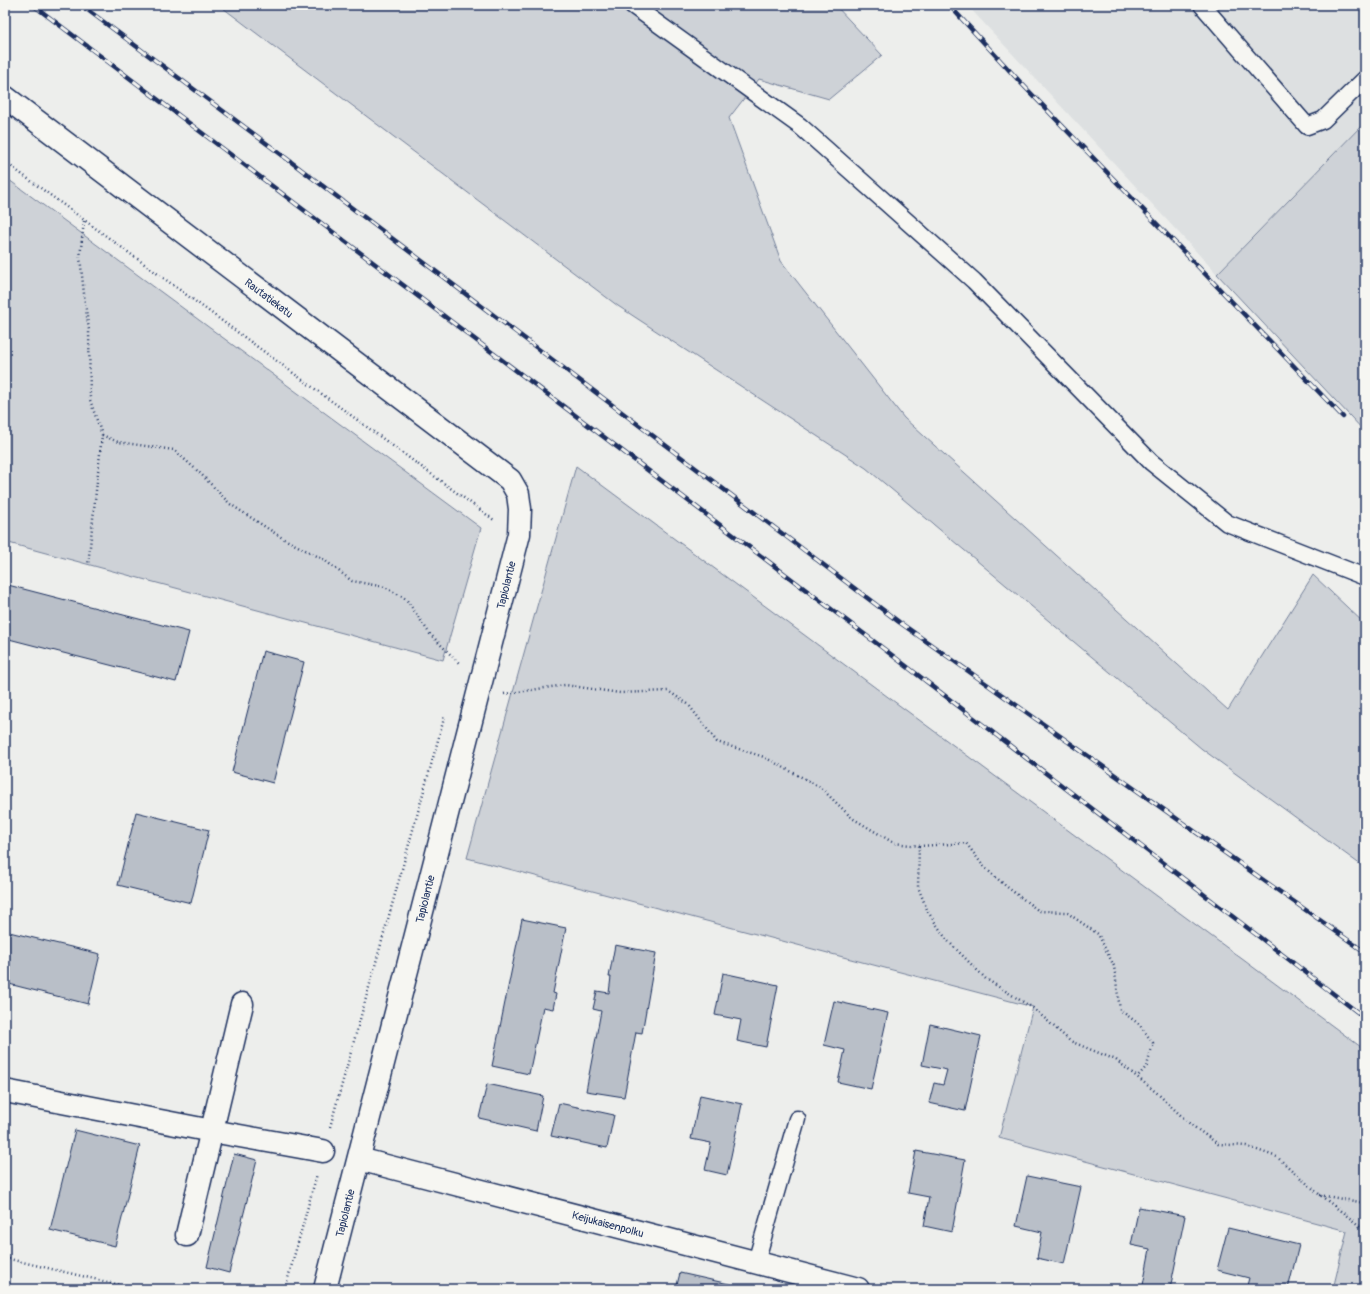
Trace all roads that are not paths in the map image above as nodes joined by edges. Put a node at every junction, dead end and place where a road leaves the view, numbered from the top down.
1 (632, 5) edge
2 (1202, 5) edge
3 (1365, 79) edge
4 (5, 97) edge
5 (520, 508) joint
6 (1365, 577) edge
7 (242, 1004) dead end
8 (5, 1091) edge
9 (797, 1119) dead end
10 (212, 1131) junction
11 (323, 1151) road end
12 (358, 1159) junction
13 (187, 1235) dead end
14 (756, 1262) junction
15 (325, 1289) edge
16 (858, 1289) edge

1 - 6 lane
2 - 3 lane
4 - 5 street, Rautatiekatu
5 - 12 street, Tapiolantie
7 - 10 street
8 - 10 street
9 - 14 lane
10 - 11 street
10 - 13 street
12 - 14 street, Keijukaisenpolku
12 - 15 street, Tapiolantie
14 - 16 street, Keijukaisenpolku

